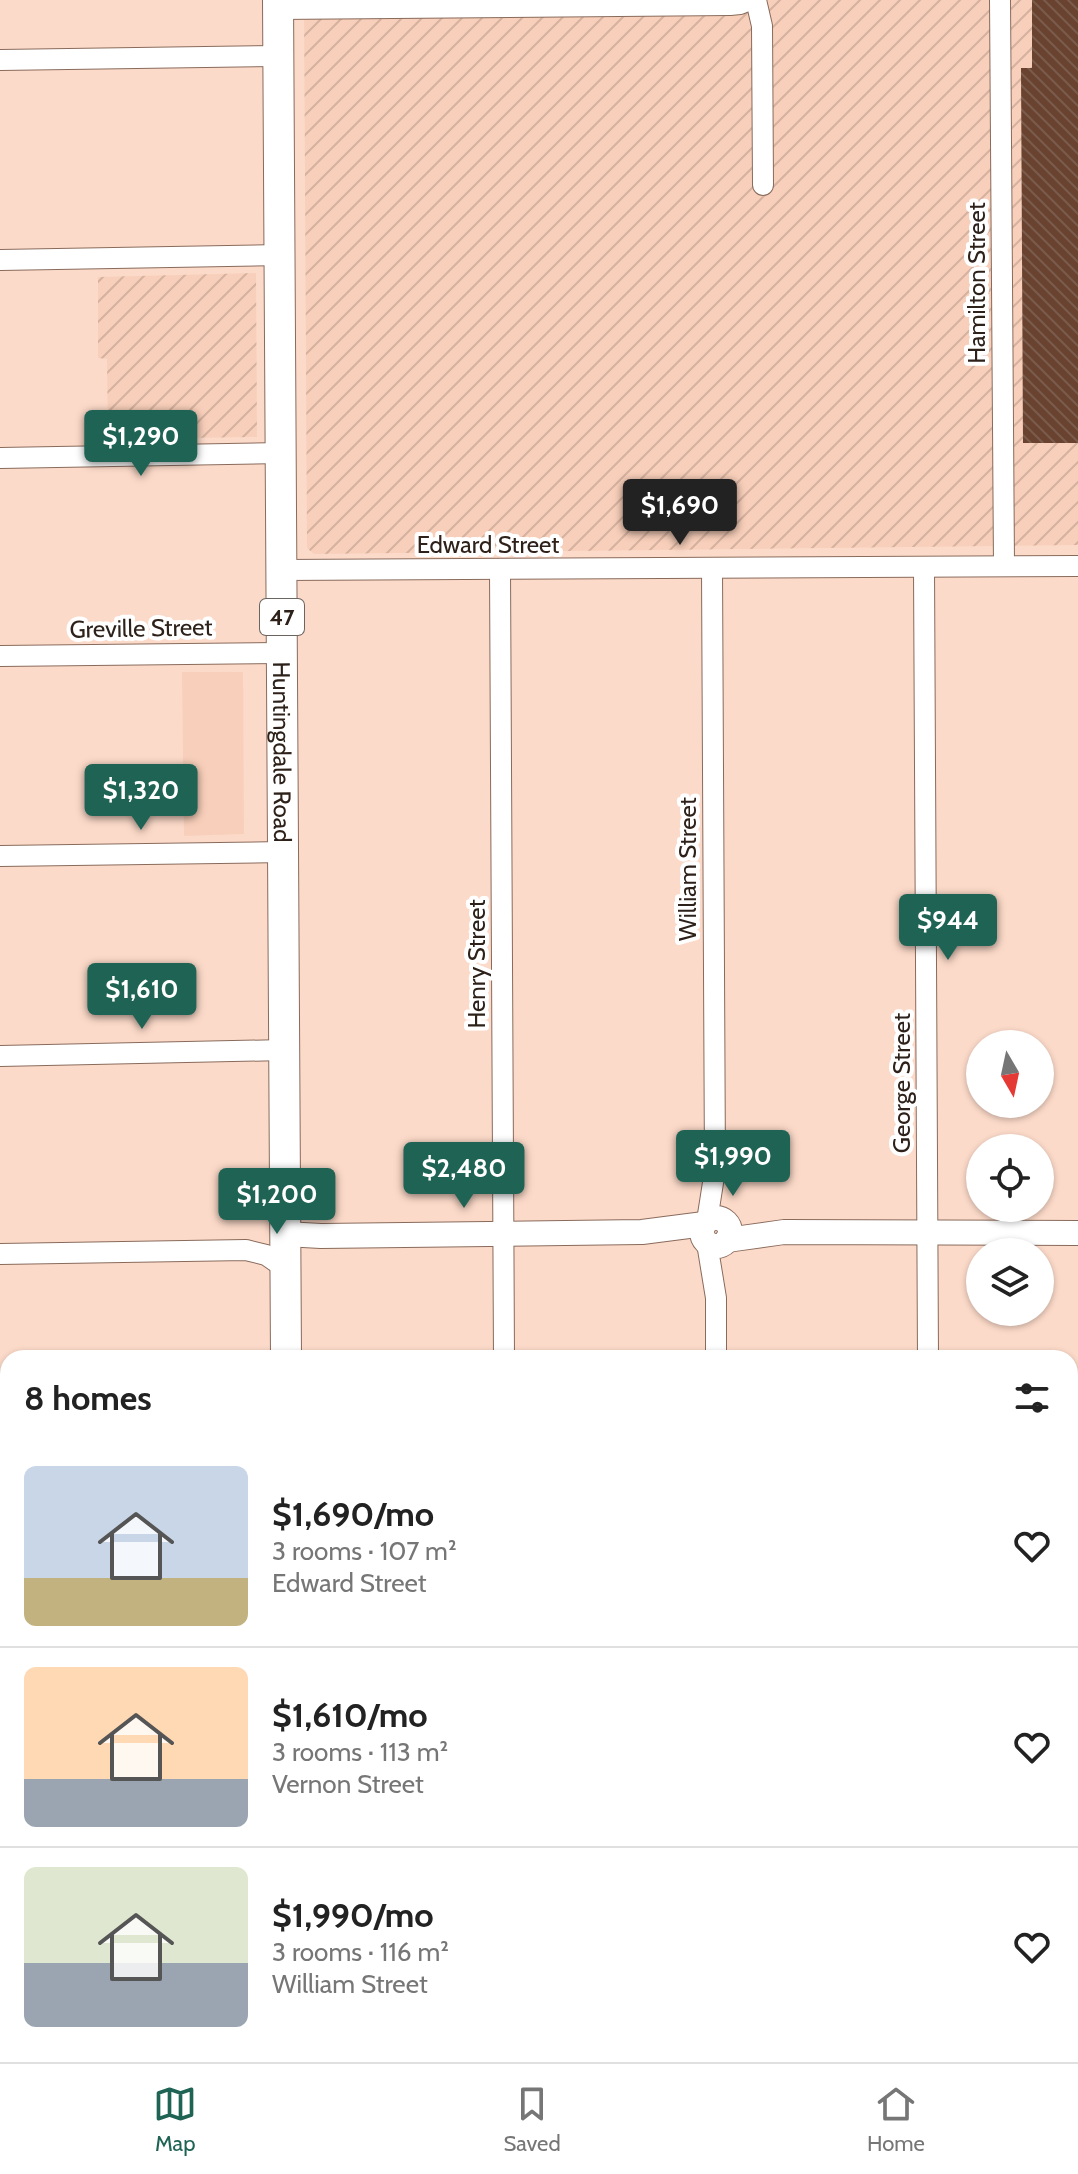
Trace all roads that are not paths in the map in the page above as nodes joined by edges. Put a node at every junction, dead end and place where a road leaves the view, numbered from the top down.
1 (753, 0) edge
2 (1000, 0) edge
3 (278, 4) edge
4 (523, 4) edge
5 (279, 56) junction
6 (0, 60) edge
7 (763, 185) dead end
8 (280, 255) junction
9 (0, 260) edge
10 (281, 453) junction
11 (0, 458) edge
12 (1004, 566) junction
13 (1078, 566) edge
14 (924, 568) junction
15 (712, 569) junction
16 (282, 570) junction
17 (500, 570) junction
18 (282, 653) junction
19 (0, 656) edge
20 (283, 852) junction
21 (0, 856) edge
22 (284, 1050) junction
23 (0, 1056) edge
24 (716, 1232) junction
25 (927, 1232) junction
26 (1075, 1232) edge
27 (285, 1234) junction
28 (504, 1234) junction
29 (0, 1254) edge
30 (285, 1268) junction
31 (286, 1350) edge
32 (504, 1350) edge
33 (716, 1350) edge
34 (928, 1350) edge

1 - 4 street
1 - 7 street
2 - 12 street, Hamilton Street
3 - 4 street
3 - 5 main road, Huntingdale Road / 47
5 - 6 street
5 - 8 main road, Huntingdale Road / 47
8 - 9 street
8 - 10 main road, Huntingdale Road / 47
10 - 11 street
10 - 16 main road, Huntingdale Road / 47
12 - 13 street, Edward Street
12 - 14 street, Edward Street
14 - 15 street, Edward Street
14 - 25 street, George Street
15 - 17 street, Edward Street
15 - 24 street, William Street
16 - 17 street, Edward Street
16 - 18 main road, Huntingdale Road / 47
17 - 28 street, Henry Street
18 - 19 street, Greville Street
18 - 20 main road, Huntingdale Road / 47
20 - 21 street
20 - 22 main road, Huntingdale Road / 47
22 - 23 street
22 - 27 main road, Huntingdale Road / 47
24 - 25 street
24 - 28 street
24 - 33 street, William Street
25 - 26 street
25 - 34 street, George Street
27 - 28 street
27 - 30 main road, Huntingdale Road / 47
28 - 32 street, Henry Street
29 - 30 street
30 - 31 main road, Huntingdale Road / 47

